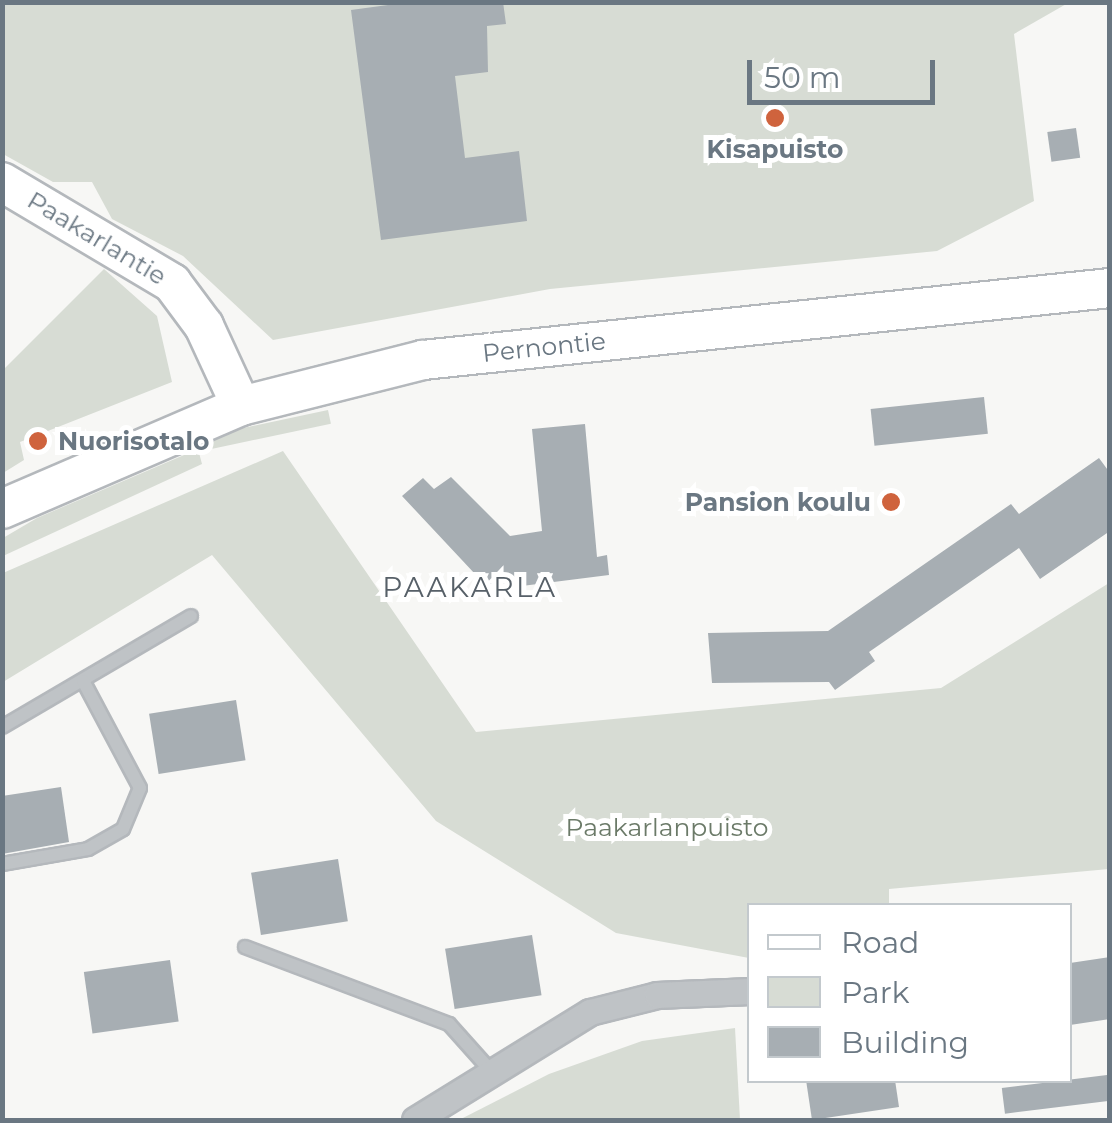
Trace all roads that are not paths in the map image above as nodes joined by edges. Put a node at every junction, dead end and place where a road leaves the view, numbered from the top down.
1 (2, 182) edge
2 (1110, 288) edge
3 (242, 406) junction
4 (2, 509) edge
5 (191, 616) dead end
6 (83, 681) junction
7 (2, 727) edge
8 (2, 864) edge
9 (245, 947) dead end
10 (747, 991) edge
11 (491, 1070) junction
12 (415, 1120) edge

1 - 3 street, Paakarlantie
2 - 3 street, Pernontie
3 - 4 street, Pernontie
5 - 6 lane
6 - 7 lane
6 - 8 lane
9 - 11 lane
10 - 11 street
11 - 12 street

